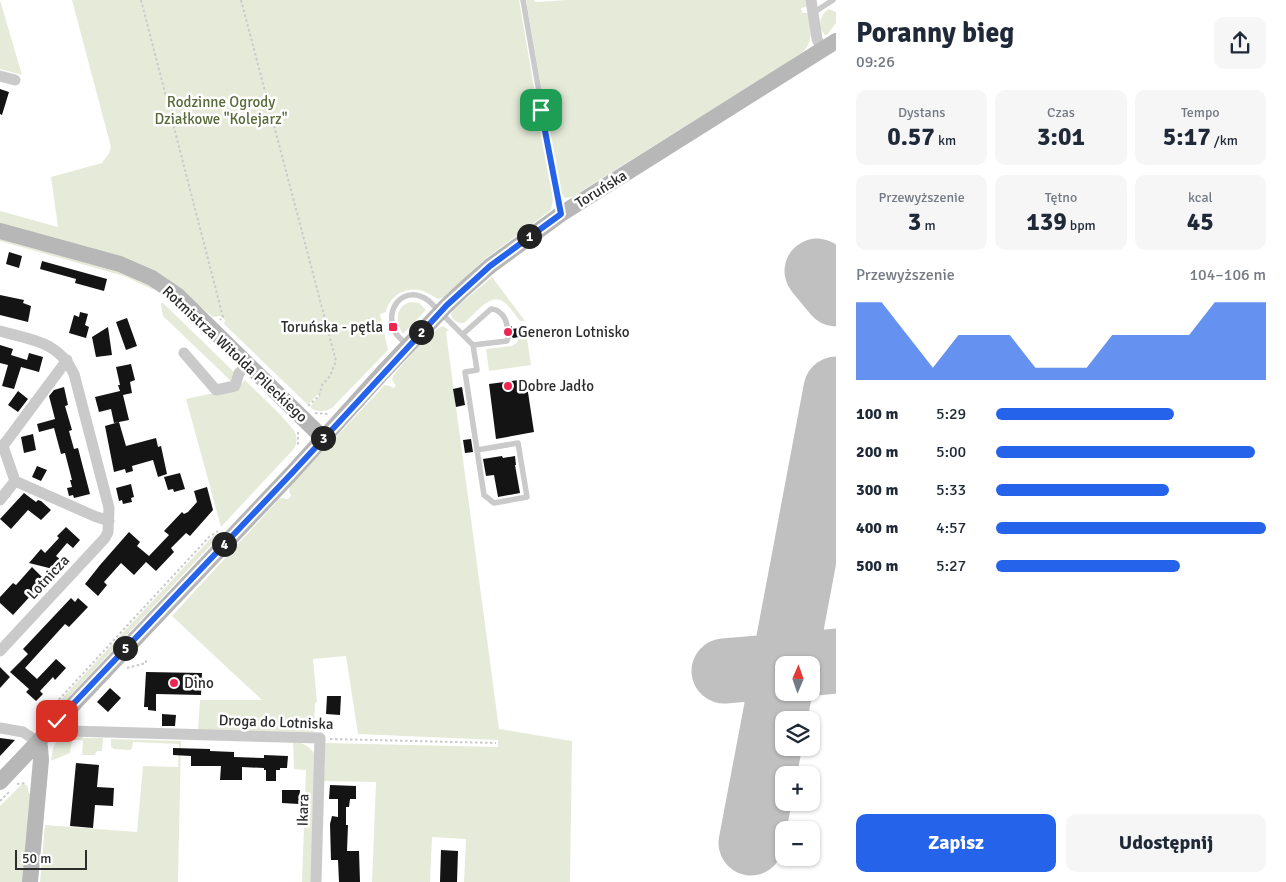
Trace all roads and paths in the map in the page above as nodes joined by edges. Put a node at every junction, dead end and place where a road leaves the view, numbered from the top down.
1 (142, 0) edge
2 (241, 0) edge
3 (523, 0) edge
4 (811, 0) edge
5 (833, 0) edge
6 (813, 13) junction
7 (836, 41) edge
8 (822, 50) junction
9 (0, 76) edge
10 (15, 80) dead end
11 (561, 214) junction
12 (0, 231) edge
13 (440, 312) junction
14 (218, 322) dead end
15 (507, 326) dead end
16 (0, 331) edge
17 (463, 334) junction
18 (508, 338) dead end
19 (473, 345) junction
20 (408, 346) junction
21 (184, 353) dead end
22 (66, 360) junction
23 (248, 365) junction
24 (307, 407) dead end
25 (297, 429) dead end
26 (323, 438) junction
27 (1, 446) edge
28 (297, 450) dead end
29 (476, 450) junction
30 (15, 481) junction
31 (0, 500) edge
32 (109, 521) junction
33 (224, 528) dead end
34 (0, 651) edge
35 (146, 659) dead end
36 (124, 668) dead end
37 (54, 715) junction
38 (0, 728) edge
39 (320, 738) junction
40 (38, 742) junction
41 (496, 743) dead end
42 (9, 782) edge
43 (39, 787) junction
44 (0, 801) edge
45 (30, 882) edge
46 (316, 882) edge

1 - 14 path
2 - 24 path
3 - 11 lane
4 - 6 street
5 - 6 lane
6 - 8 street
7 - 8 main road, Toruńska
8 - 11 main road, Toruńska
9 - 10 street
11 - 13 main road, Toruńska
12 - 23 main road, Rotmistrza Witolda Pileckiego
13 - 17 lane
13 - 20 main road, Toruńska
13 - 20 lane
15 - 17 lane
16 - 22 street, Lotnicza
17 - 19 lane
18 - 19 lane
19 - 29 lane
20 - 26 main road, Toruńska
21 - 23 street
22 - 27 street
22 - 32 street, Lotnicza
23 - 26 main road, Rotmistrza Witolda Pileckiego
25 - 28 path
26 - 37 main road, Toruńska
27 - 30 street
29 - 29 lane
30 - 31 street
30 - 32 street
32 - 34 street, Lotnicza
33 - 37 path
35 - 36 path
37 - 39 street, Droga do Lotniska
37 - 40 main road, Toruńska
38 - 40 street
39 - 41 path, Droga do Lotniska
39 - 46 street, Ikara
40 - 42 main road, Toruńska
40 - 43 main road
42 - 43 path
42 - 43 main road
42 - 44 path
43 - 45 main road

